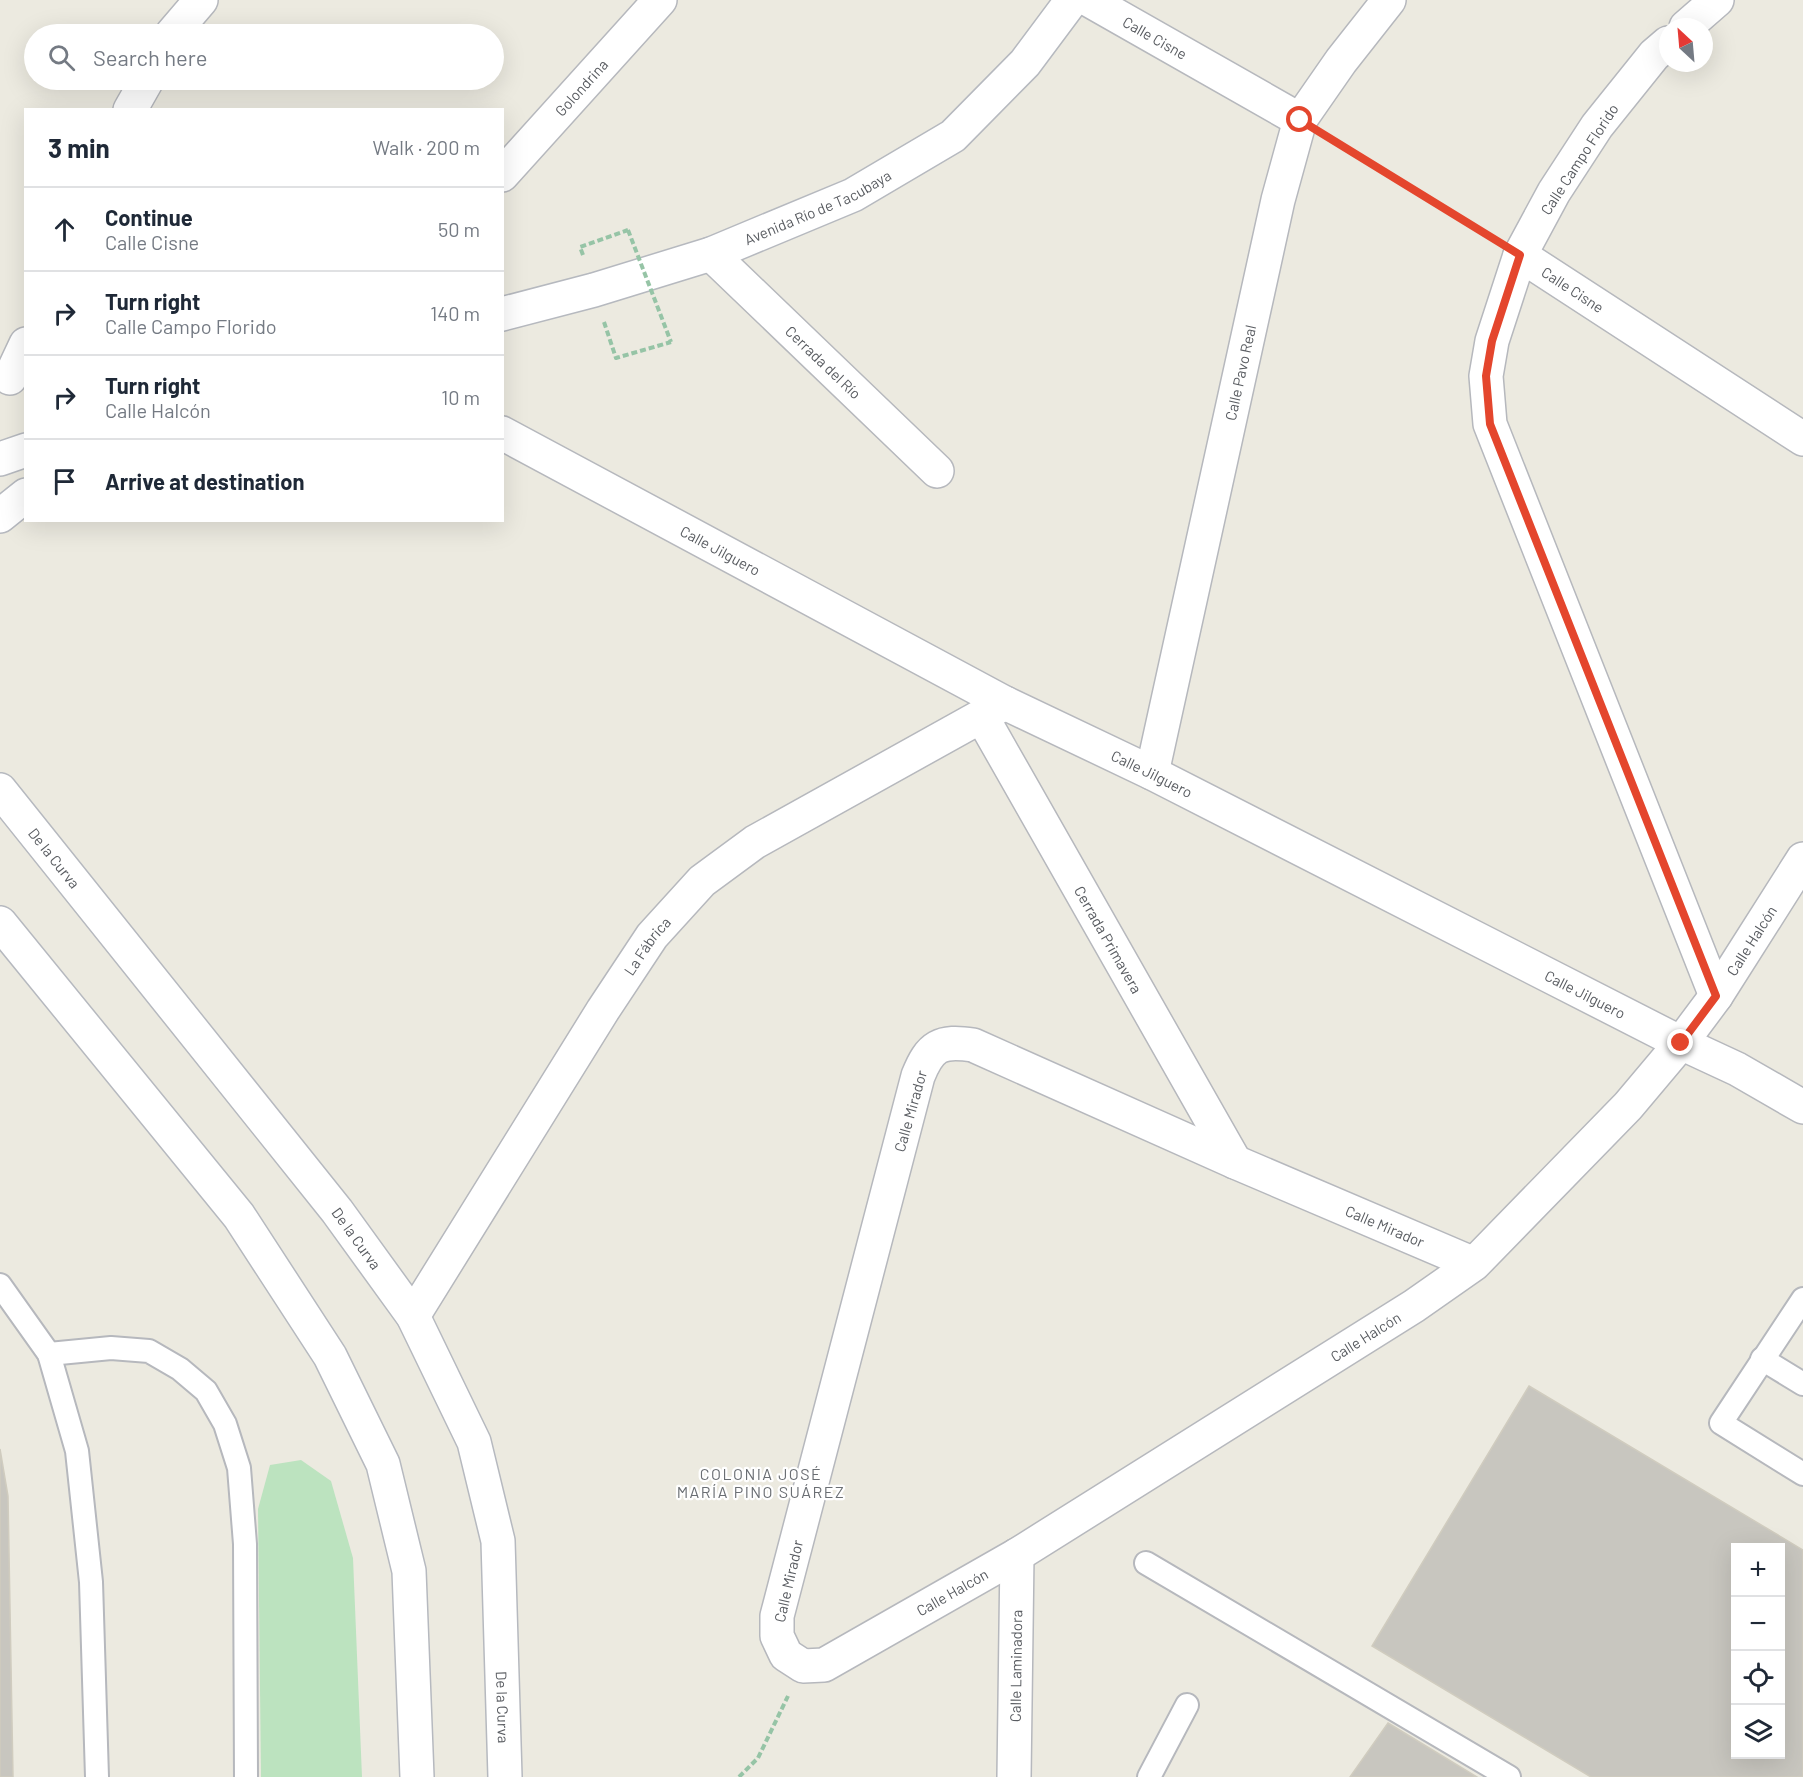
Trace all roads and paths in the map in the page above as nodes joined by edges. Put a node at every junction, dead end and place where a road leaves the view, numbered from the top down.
1 (201, 0) edge
2 (660, 0) edge
3 (1072, 0) edge
4 (1089, 0) edge
5 (1389, 0) edge
6 (1717, 0) edge
7 (1696, 18) edge
8 (181, 24) edge
9 (1659, 51) edge
10 (141, 90) edge
11 (131, 108) edge
12 (1300, 120) junction
13 (504, 173) edge
14 (580, 247) dead end
15 (711, 254) junction
16 (1520, 255) junction
17 (504, 313) edge
18 (24, 348) edge
19 (616, 358) dead end
20 (10, 378) dead end
21 (504, 434) edge
22 (1803, 439) edge
23 (24, 451) edge
24 (0, 459) edge
25 (937, 471) dead end
26 (24, 493) edge
27 (24, 495) edge
28 (0, 499) edge
29 (0, 516) edge
30 (994, 710) junction
31 (1152, 773) junction
32 (0, 790) edge
33 (1803, 859) edge
34 (0, 923) edge
35 (1716, 996) junction
36 (1681, 1043) junction
37 (1803, 1107) edge
38 (1235, 1162) junction
39 (1474, 1263) junction
40 (0, 1285) edge
41 (1803, 1299) edge
42 (413, 1316) junction
43 (49, 1354) junction
44 (1762, 1359) junction
45 (1803, 1384) edge
46 (1803, 1474) edge
47 (1017, 1555) junction
48 (1146, 1563) dead end
49 (802, 1666) junction
50 (1187, 1705) dead end
51 (97, 1777) edge
52 (246, 1777) edge
53 (417, 1777) edge
54 (505, 1777) edge
55 (739, 1777) edge
56 (1014, 1777) edge
57 (1149, 1777) edge
58 (1509, 1777) edge

1 - 8 street
2 - 13 street, Golondrina
3 - 15 street, Avenida Río de Tacubaya
4 - 12 street, Calle Cisne
5 - 12 street, Calle Pavo Real
6 - 7 street
9 - 16 street, Calle Campo Florido
10 - 11 street
12 - 16 path
12 - 31 street, Calle Pavo Real
14 - 19 path, bridge
15 - 17 street, Avenida Río de Tacubaya
15 - 25 street, Cerrada del Río
16 - 22 street, Calle Cisne
16 - 35 street, Calle Campo Florido
18 - 20 street
21 - 30 street, Calle Jilguero
23 - 24 street
26 - 28 street
27 - 29 street
30 - 31 street, Calle Jilguero
30 - 38 street, Cerrada Primavera
30 - 42 street, La Fábrica
31 - 36 street, Calle Jilguero
32 - 42 street, De la Curva
33 - 35 street, Calle Halcón
34 - 53 street
35 - 36 street, Calle Halcón
36 - 37 street, Calle Jilguero
36 - 39 street, Calle Halcón
38 - 39 street, Calle Mirador
38 - 49 street, Calle Mirador
39 - 47 street, Calle Halcón
40 - 43 lane
41 - 44 lane
42 - 54 street, De la Curva
43 - 51 lane
43 - 52 lane
44 - 45 lane
44 - 46 lane
47 - 49 street, Calle Halcón
47 - 56 street, Calle Laminadora
48 - 58 lane
49 - 55 path
50 - 57 lane

